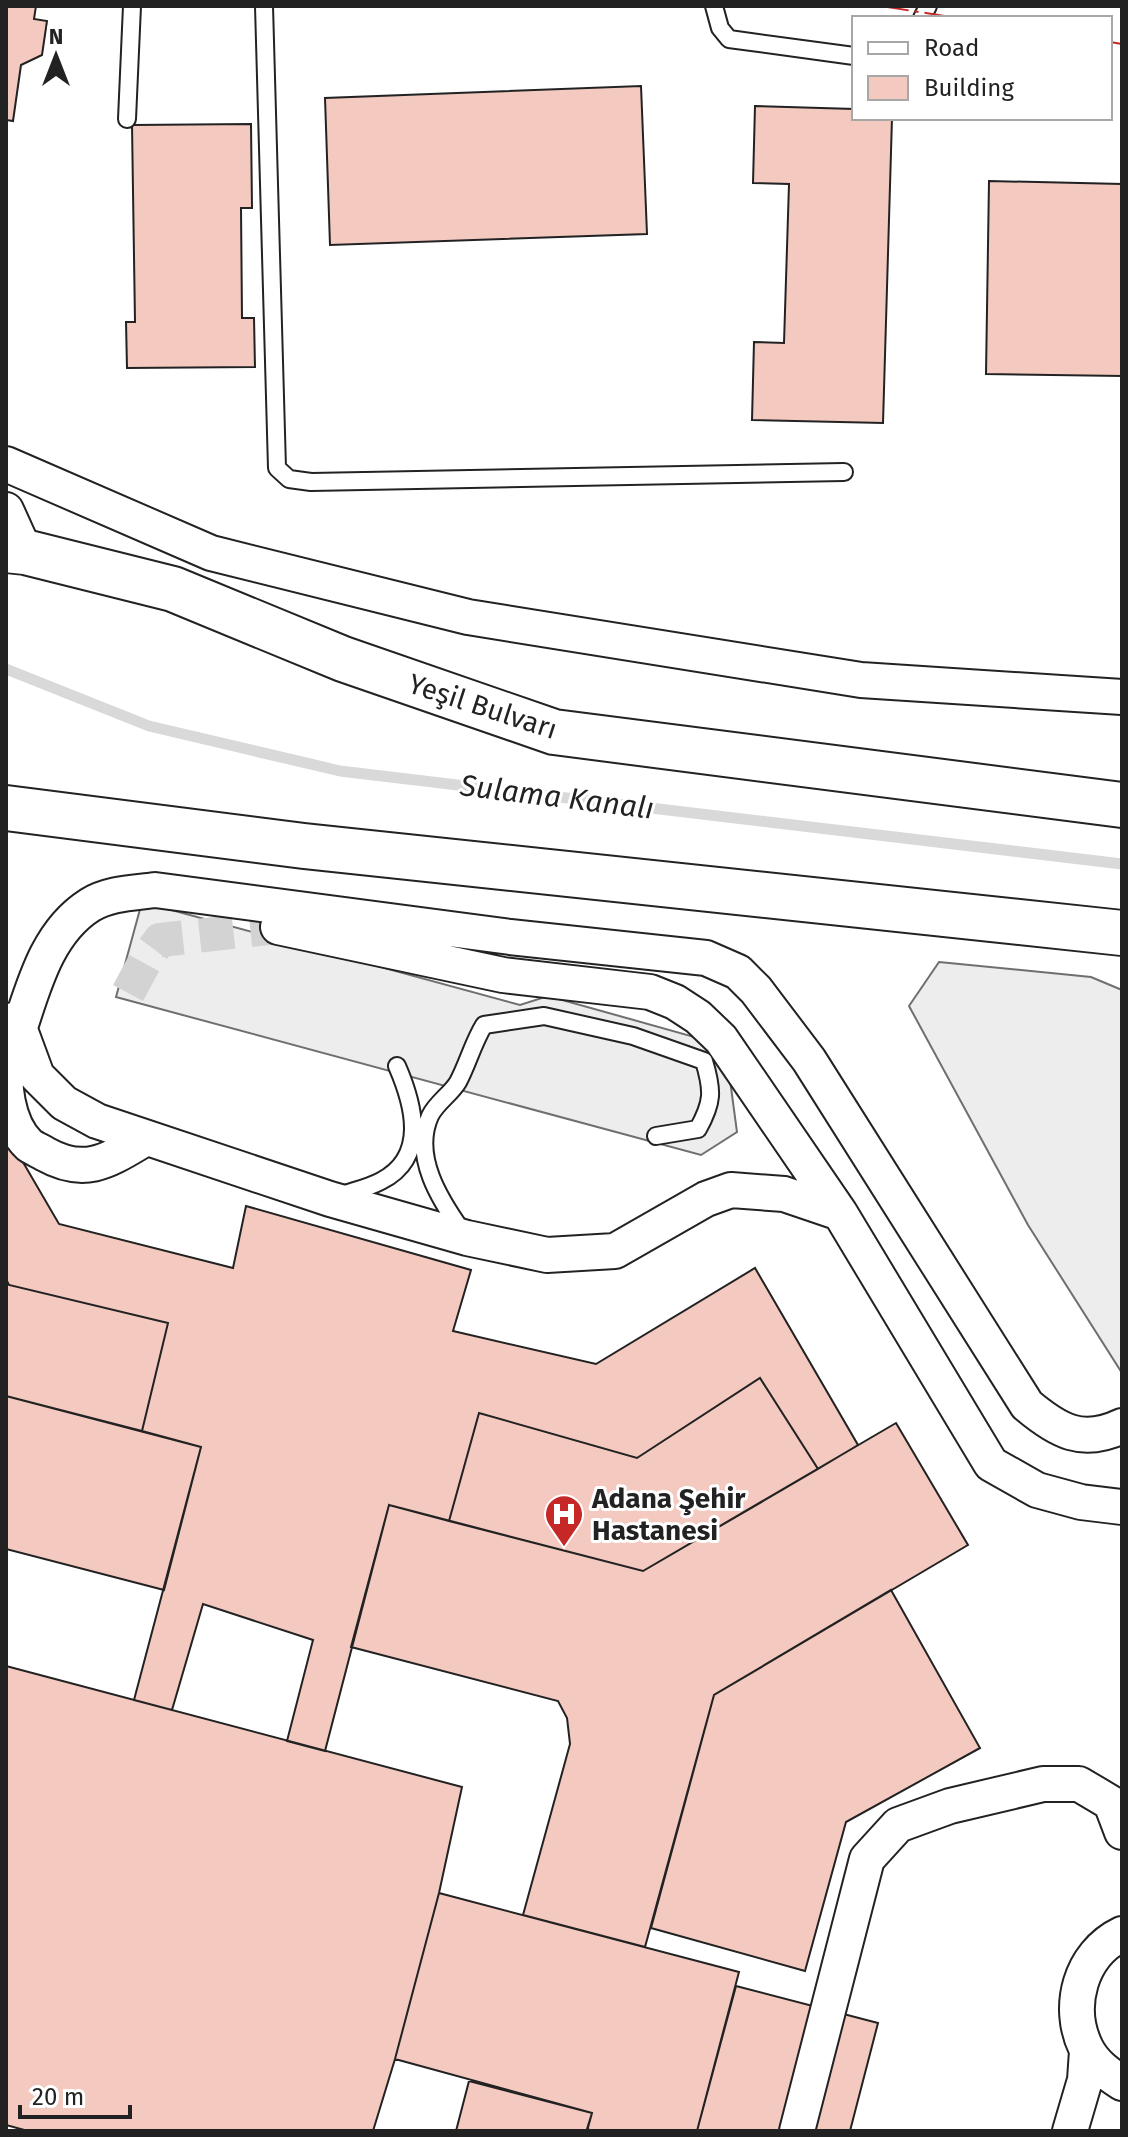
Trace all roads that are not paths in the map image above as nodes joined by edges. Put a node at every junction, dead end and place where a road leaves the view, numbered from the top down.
1 (132, 6) edge
2 (264, 6) edge
3 (714, 6) edge
4 (852, 56) edge
5 (127, 119) dead end
6 (6, 464) edge
7 (844, 472) dead end
8 (6, 510) edge
9 (15, 551) edge
10 (1122, 697) edge
11 (1122, 805) edge
12 (6, 808) edge
13 (278, 927) tunnel mouth
14 (1118, 937) edge
15 (13, 1014) edge
16 (397, 1066) dead end
17 (656, 1136) dead end
18 (146, 1138) junction
19 (330, 1199) junction
20 (840, 1213) junction
21 (467, 1238) junction
22 (1122, 1426) edge
23 (1122, 1507) edge
24 (1122, 1832) edge
25 (1122, 1934) edge
26 (1087, 2051) junction
27 (1122, 2083) edge
28 (797, 2131) edge
29 (1070, 2131) edge

1 - 5 lane
2 - 7 lane
3 - 4 lane
6 - 10 street
8 - 9 street
9 - 11 main road, Yeşil Bulvarı
12 - 14 main road
13 - 20 street
15 - 18 street
15 - 18 street
15 - 22 street
16 - 19 lane
17 - 21 lane
18 - 19 street
19 - 21 street
20 - 21 street
20 - 23 street
24 - 28 street
25 - 26 street
26 - 27 street
26 - 29 street

